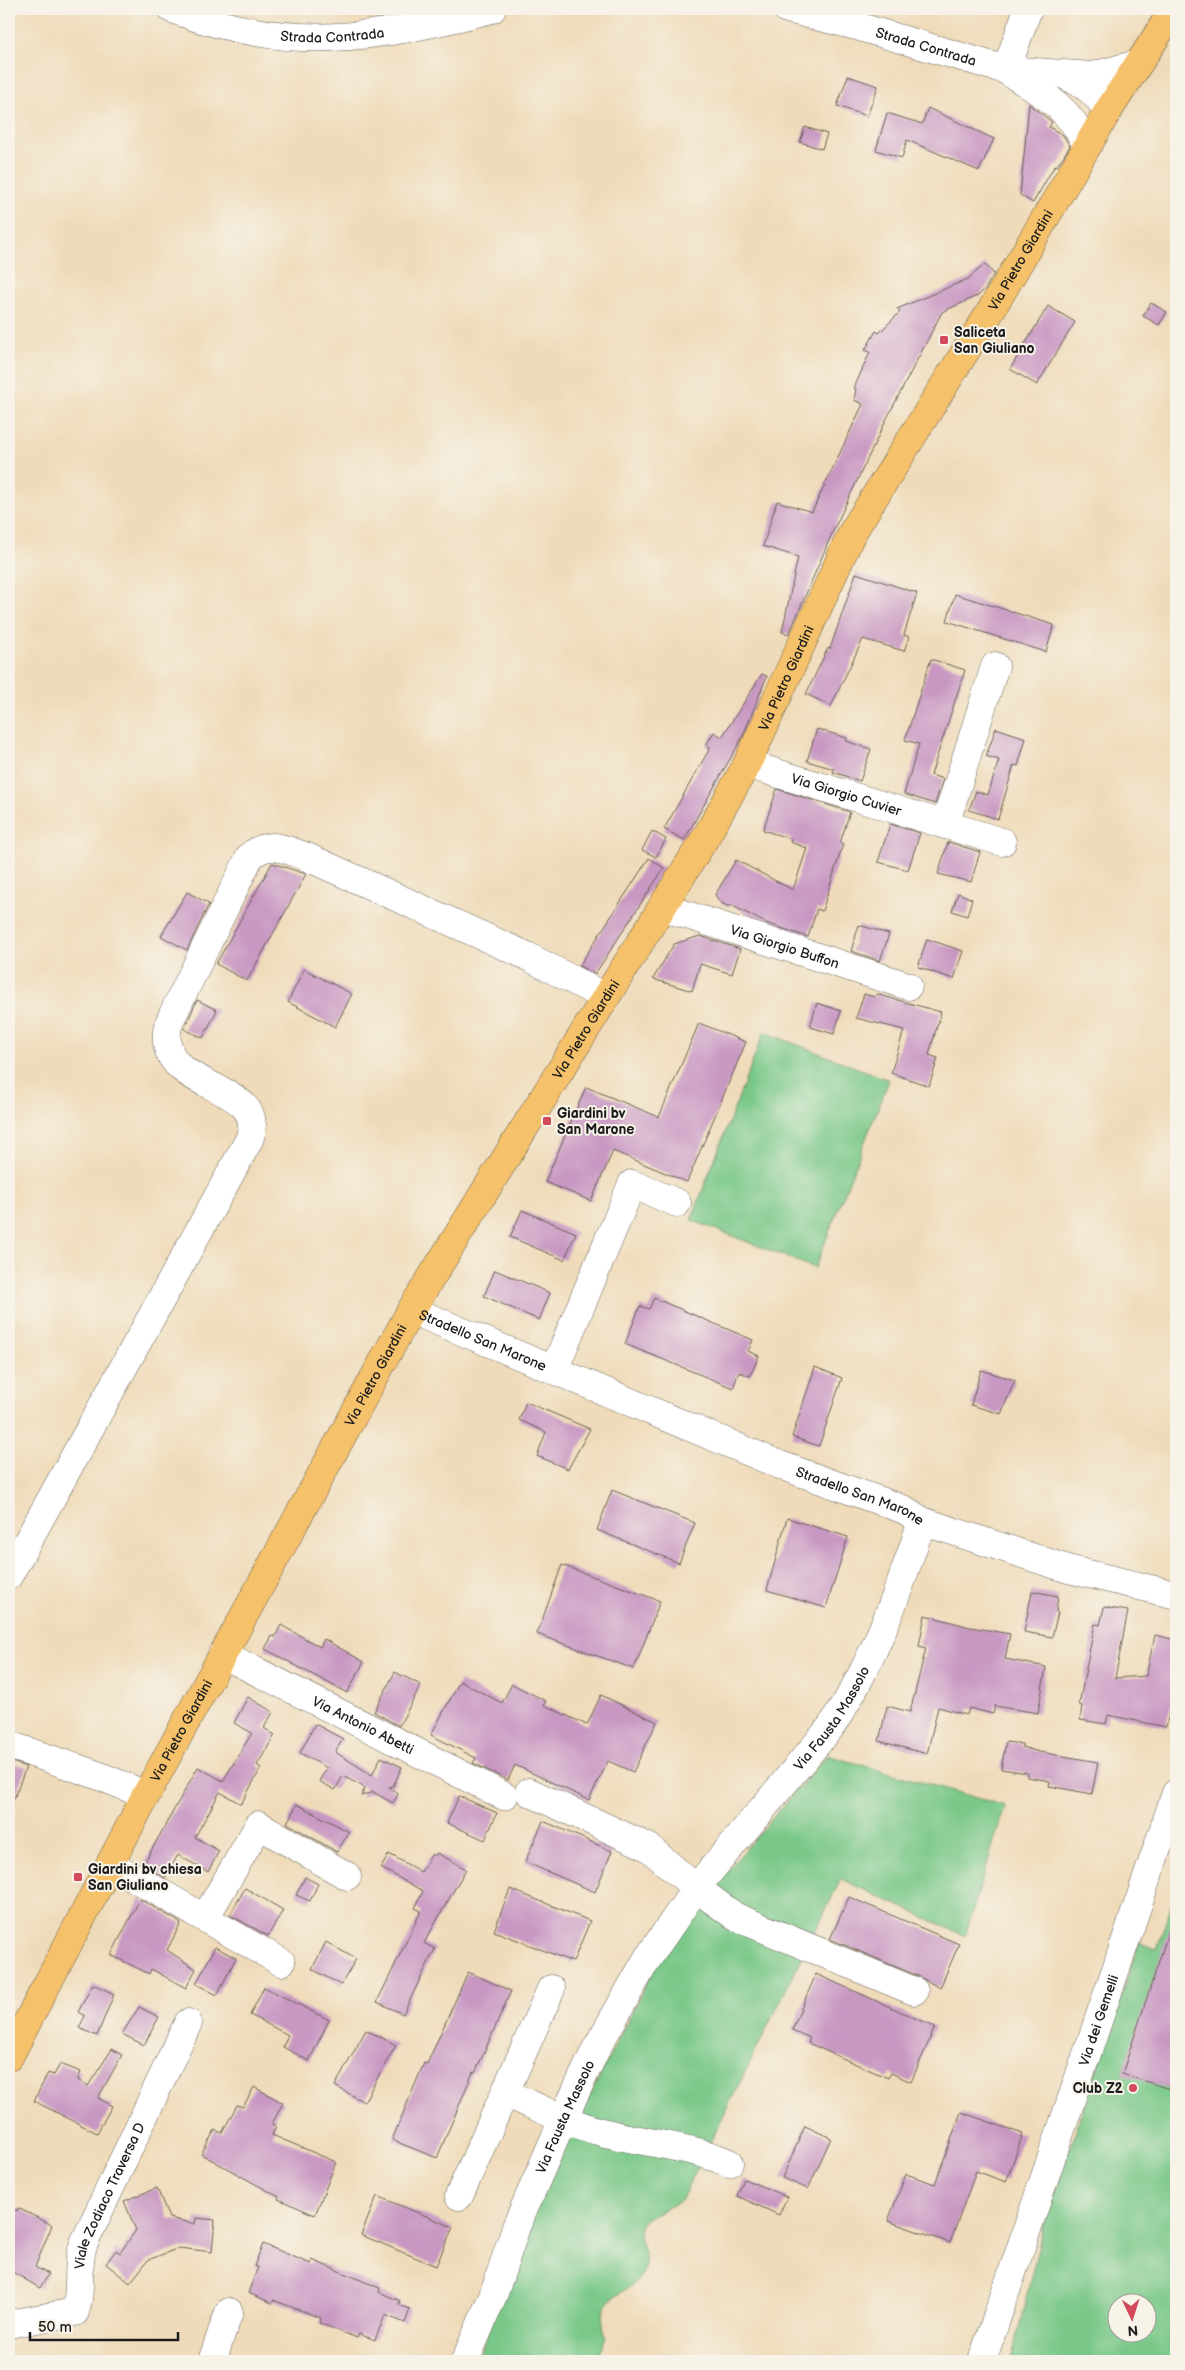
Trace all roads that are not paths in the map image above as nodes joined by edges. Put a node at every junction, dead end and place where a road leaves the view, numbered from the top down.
1 (172, 9) edge
2 (492, 9) edge
3 (787, 9) edge
4 (1028, 9) edge
5 (1174, 9) edge
6 (1137, 64) junction
7 (1006, 70) junction
8 (1066, 76) junction
9 (1054, 100) junction
10 (1108, 111) junction
11 (1087, 145) junction
12 (995, 666) dead end
13 (747, 764) junction
14 (945, 825) junction
15 (1002, 842) dead end
16 (662, 907) junction
17 (908, 986) dead end
18 (605, 997) junction
19 (677, 1203) dead end
20 (411, 1310) junction
21 (554, 1370) junction
22 (922, 1521) junction
23 (9, 1575) edge
24 (1176, 1595) edge
25 (222, 1654) junction
26 (9, 1745) edge
27 (1176, 1793) edge
28 (146, 1794) junction
29 (110, 1864) junction
30 (347, 1876) dead end
31 (696, 1888) junction
32 (205, 1918) junction
33 (281, 1962) dead end
34 (552, 1989) dead end
35 (914, 1991) dead end
36 (188, 2023) dead end
37 (9, 2057) edge
38 (505, 2093) junction
39 (563, 2119) junction
40 (729, 2163) dead end
41 (460, 2196) dead end
42 (229, 2312) dead end
43 (9, 2324) edge
44 (212, 2361) edge
45 (465, 2361) edge
46 (982, 2361) edge

1 - 2 street, Strada Contrada
3 - 7 street, Strada Contrada
4 - 7 street
5 - 6 main road, Via Pietro Giardini
6 - 8 street, Strada Contrada
6 - 10 main road, Via Pietro Giardini
7 - 8 street, Strada Contrada
7 - 9 street, Strada Contrada
8 - 10 street, Strada Contrada
9 - 10 street, Strada Contrada
9 - 11 street, Strada Contrada
10 - 11 main road, Via Pietro Giardini
11 - 13 main road, Via Pietro Giardini
12 - 14 street
13 - 14 street, Via Giorgio Cuvier
13 - 16 main road, Via Pietro Giardini
14 - 15 street, Via Giorgio Cuvier
16 - 17 street, Via Giorgio Buffon
16 - 18 main road, Via Pietro Giardini
18 - 20 main road, Via Pietro Giardini
18 - 23 street
19 - 21 street, Stradello San Marone
20 - 21 street, Stradello San Marone
20 - 25 main road, Via Pietro Giardini
21 - 22 street, Stradello San Marone
22 - 24 street, Stradello San Marone
22 - 31 street, Via Fausta Massolo
25 - 28 main road, Via Pietro Giardini
25 - 31 street, Via Antonio Abetti
26 - 28 street
27 - 46 street, Via dei Gemelli
28 - 29 main road, Via Pietro Giardini
29 - 32 street
29 - 37 main road, Via Pietro Giardini
30 - 32 street
31 - 35 street
31 - 39 street, Via Fausta Massolo
32 - 33 street
34 - 38 street
36 - 43 street, Viale Zodiaco Traversa D
38 - 39 street
38 - 41 street
39 - 40 street
39 - 45 street, Via Fausta Massolo
42 - 44 street

